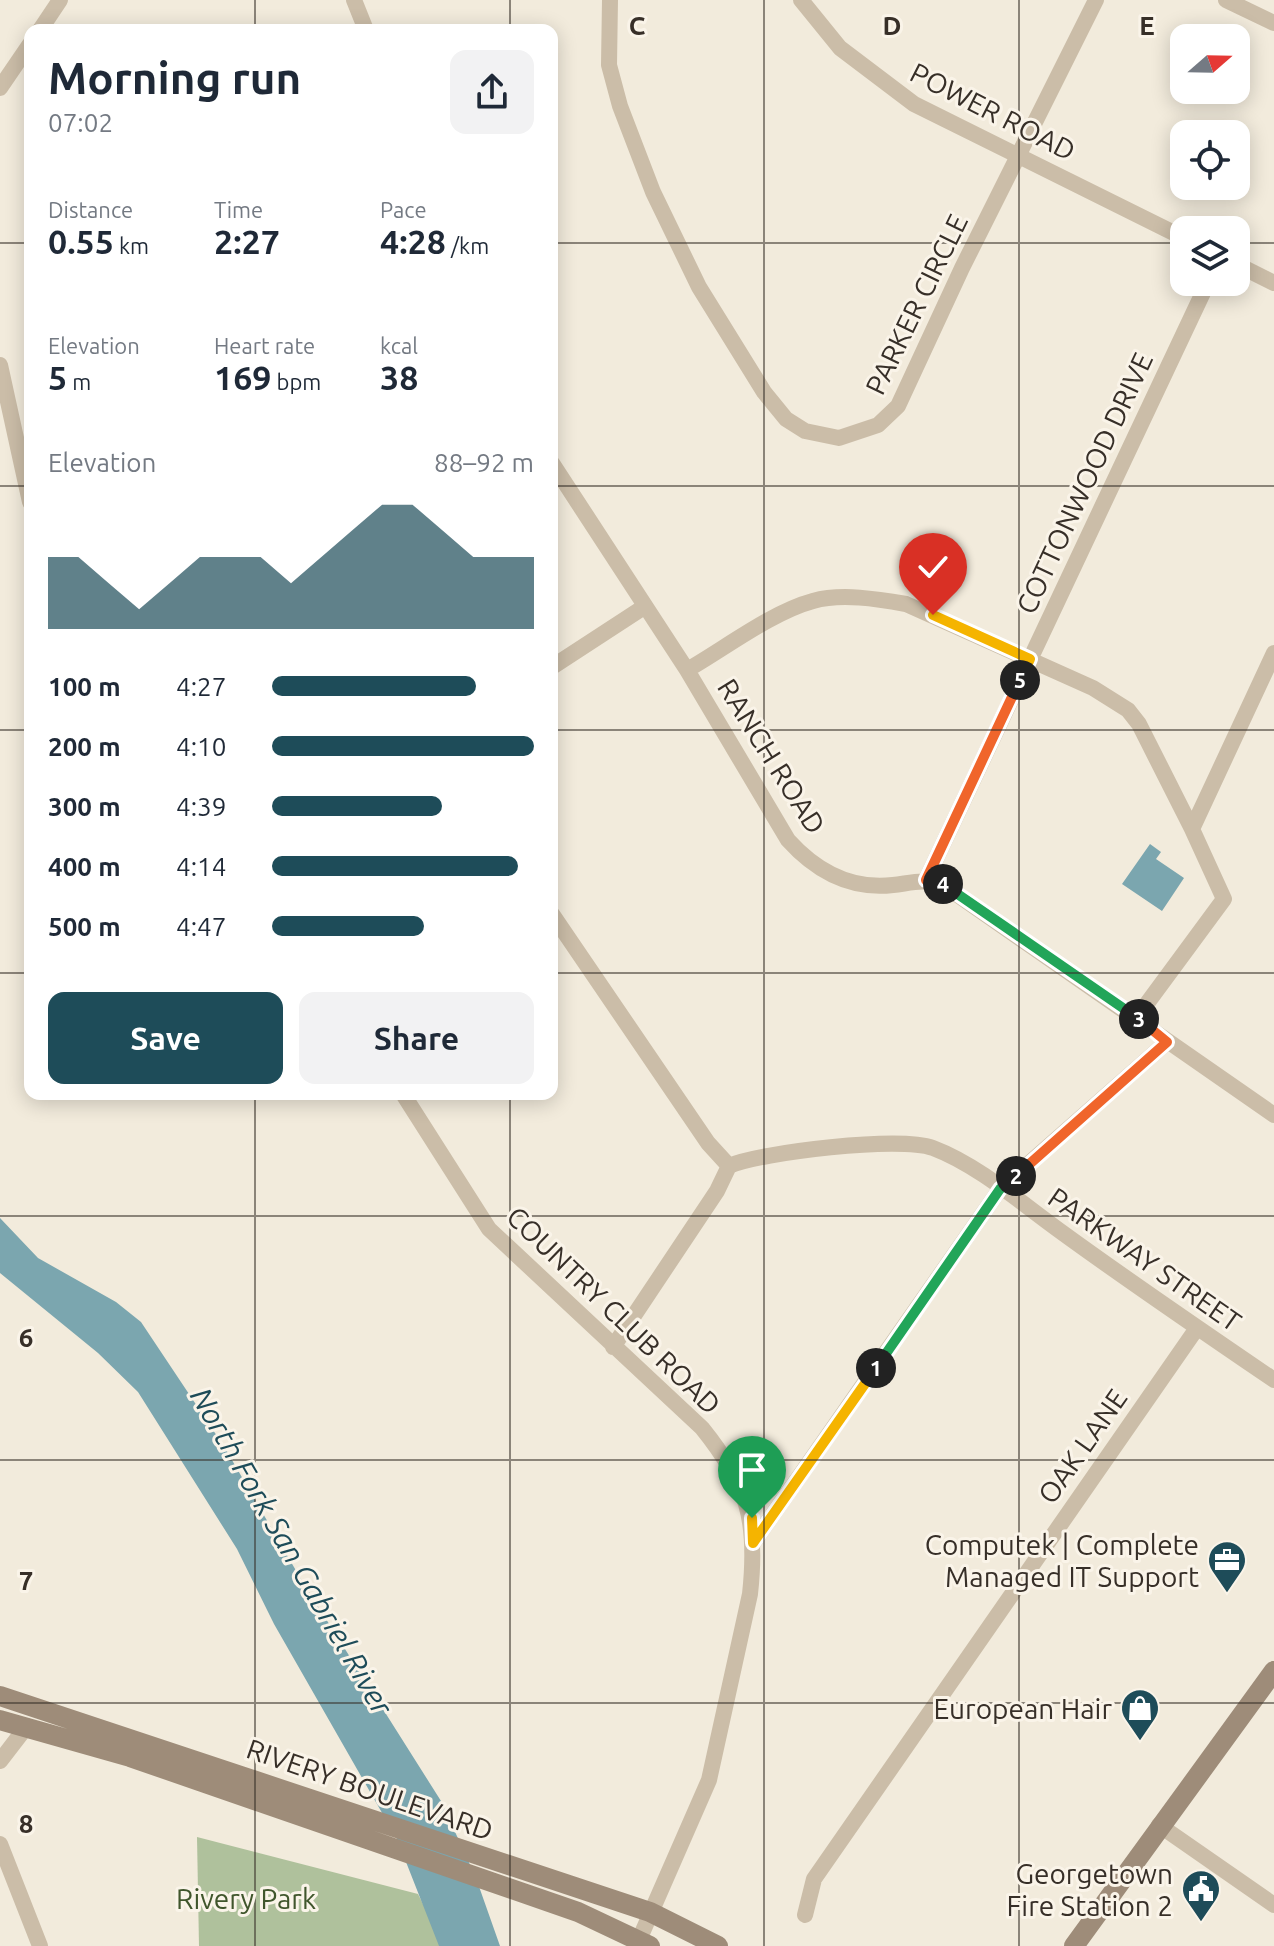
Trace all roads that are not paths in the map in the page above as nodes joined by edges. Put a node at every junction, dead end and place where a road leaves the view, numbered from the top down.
1 (60, 0) edge
2 (354, 0) edge
3 (610, 0) edge
4 (801, 0) edge
5 (1096, 0) edge
6 (1226, 0) edge
7 (1274, 23) edge
8 (44, 24) edge
9 (364, 24) edge
10 (24, 53) edge
11 (0, 88) edge
12 (1020, 155) junction
13 (1170, 231) edge
14 (1250, 271) edge
15 (1274, 283) edge
16 (1201, 296) edge
17 (0, 365) edge
18 (558, 472) edge
19 (24, 475) edge
20 (644, 607) junction
21 (1274, 653) edge
22 (1030, 659) junction
23 (558, 663) edge
24 (687, 670) junction
25 (1192, 829) junction
26 (926, 880) junction
27 (558, 923) edge
28 (1137, 1017) junction
29 (1167, 1042) junction
30 (407, 1100) edge
31 (1274, 1115) edge
32 (729, 1166) junction
33 (1000, 1189) junction
34 (1197, 1328) junction
35 (613, 1347) junction
36 (1274, 1380) edge
37 (753, 1543) junction
38 (1274, 1671) edge
39 (0, 1696) edge
40 (0, 1720) edge
41 (27, 1726) junction
42 (0, 1761) edge
43 (1159, 1825) junction
44 (0, 1844) edge
45 (1274, 1905) edge
46 (650, 1912) junction
47 (805, 1915) dead end
48 (644, 1943) edge
49 (40, 1946) edge
50 (718, 1946) edge
51 (1074, 1946) edge

1 - 8 street
2 - 9 street
3 - 12 street, PARKER CIRCLE
4 - 12 street, POWER ROAD
5 - 12 street, PARKER CIRCLE
6 - 7 street
10 - 11 street
12 - 13 street, POWER ROAD
14 - 15 street
16 - 22 street, COTTONWOOD DRIVE
17 - 19 street
18 - 20 street, RANCH ROAD
20 - 23 street
20 - 24 street, RANCH ROAD
21 - 25 street
22 - 24 street
22 - 25 street
22 - 26 street, COTTONWOOD DRIVE
24 - 26 street, RANCH ROAD
25 - 28 street
26 - 28 street, RANCH ROAD
27 - 32 street
28 - 29 street, RANCH ROAD
29 - 31 street, RANCH ROAD
29 - 33 street
30 - 35 street, COUNTRY CLUB ROAD
32 - 33 street, PARKWAY STREET
32 - 35 street
33 - 34 street, PARKWAY STREET
33 - 37 street
34 - 36 street, PARKWAY STREET
34 - 47 street, OAK LANE
35 - 37 street, COUNTRY CLUB ROAD
37 - 46 street, COUNTRY CLUB ROAD
38 - 43 street
39 - 46 street, RIVERY BOULEVARD
40 - 41 street, RIVERY BOULEVARD
41 - 42 street
41 - 48 street, RIVERY BOULEVARD
43 - 45 street
43 - 51 street
44 - 49 street
46 - 48 street, COUNTRY CLUB ROAD
46 - 50 street, RIVERY BOULEVARD

